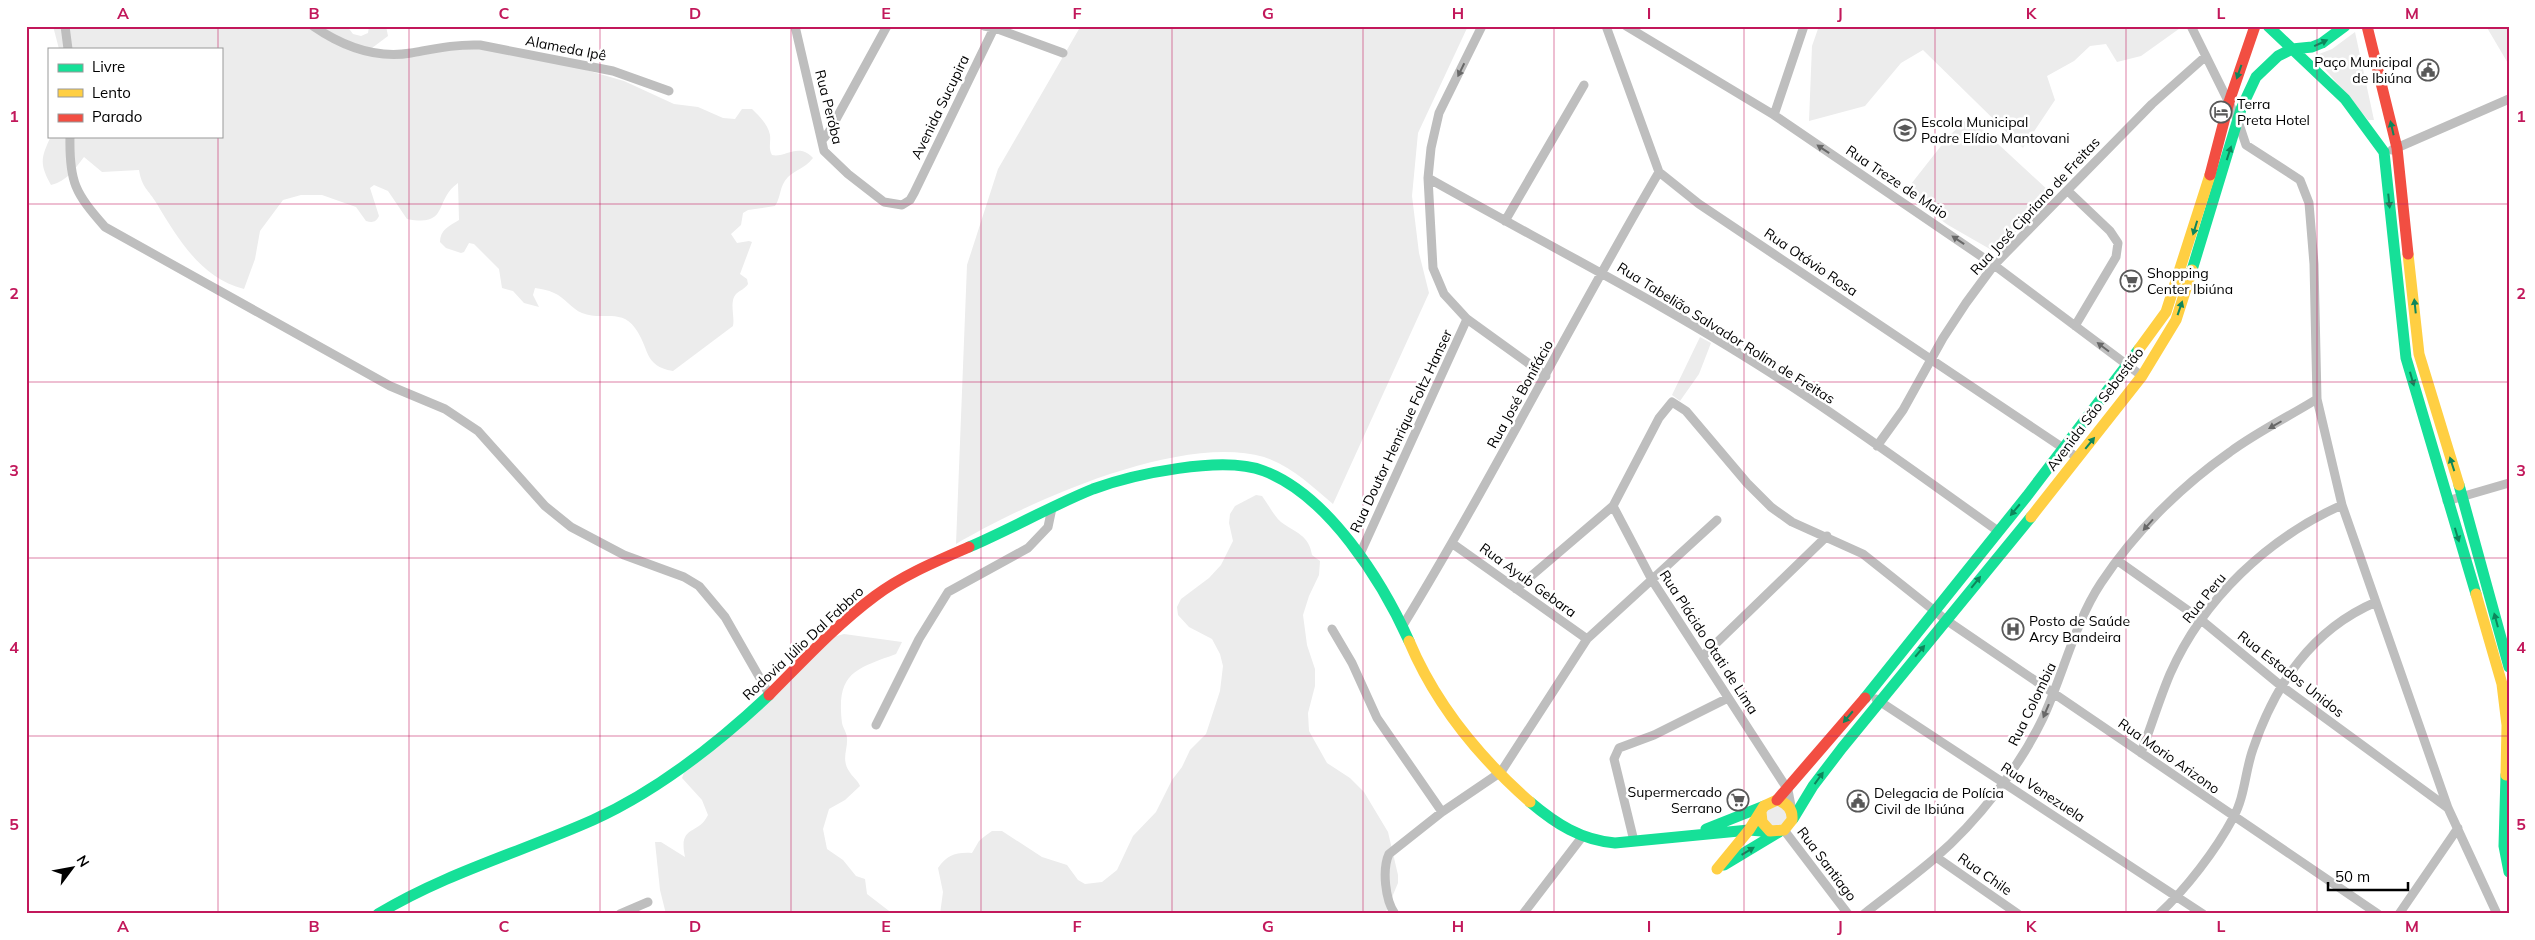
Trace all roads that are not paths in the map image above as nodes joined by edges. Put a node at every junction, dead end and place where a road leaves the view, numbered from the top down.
1 (65, 26) edge
2 (313, 26) edge
3 (795, 26) edge
4 (887, 26) edge
5 (984, 26) edge
6 (1482, 26) edge
7 (1606, 26) edge
8 (1626, 26) edge
9 (1804, 26) edge
10 (2192, 26) edge
11 (2255, 26) edge
12 (2268, 26) edge
13 (2345, 26) edge
14 (2367, 26) edge
15 (995, 27) edge
16 (68, 48) edge
17 (2292, 49) junction
18 (1063, 53) dead end
19 (2206, 56) junction
20 (1584, 85) dead end
21 (669, 91) dead end
22 (2229, 102) junction
23 (2507, 103) edge
24 (1774, 115) junction
25 (2238, 121) junction
26 (70, 138) edge
27 (822, 139) junction
28 (2397, 148) junction
29 (2384, 152) junction
30 (1659, 172) junction
31 (1428, 178) junction
32 (2069, 192) junction
33 (910, 200) joint
34 (1505, 221) junction
35 (1994, 265) junction
36 (1601, 272) junction
37 (1467, 319) junction
38 (2075, 326) junction
39 (2156, 327) junction
40 (2169, 334) junction
41 (2419, 354) junction
42 (2406, 358) junction
43 (1933, 360) junction
44 (2128, 366) junction
45 (1546, 376) junction
46 (2142, 376) junction
47 (2317, 399) junction
48 (1877, 446) junction
49 (2064, 449) junction
50 (2078, 458) junction
51 (2509, 483) edge
52 (2027, 496) junction
53 (2463, 497) junction
54 (2447, 501) junction
55 (2039, 505) junction
56 (2342, 505) junction
57 (1612, 506) junction
58 (1052, 508) junction
59 (1717, 520) dead end
60 (1998, 531) junction
61 (1827, 536) junction
62 (1453, 544) junction
63 (1360, 554) junction
64 (2118, 561) junction
65 (1652, 580) junction
66 (1516, 589) junction
67 (2376, 602) junction
68 (1934, 611) junction
69 (2200, 619) junction
70 (1946, 620) junction
71 (1402, 627) junction
72 (1332, 629) dead end
73 (1587, 639) junction
74 (1703, 656) junction
75 (2509, 667) edge
76 (2280, 685) junction
77 (770, 694) junction
78 (1868, 694) junction
79 (2052, 694) junction
80 (1728, 698) junction
81 (1879, 701) junction
82 (876, 725) dead end
83 (1829, 740) junction
84 (1842, 748) junction
85 (2141, 753) junction
86 (1501, 772) junction
87 (2508, 775) edge
88 (2004, 783) junction
89 (1788, 790) junction
90 (1777, 800) junction
91 (2448, 808) junction
92 (1763, 809) junction
93 (1442, 812) junction
94 (1792, 816) junction
95 (2234, 818) junction
96 (2458, 828) junction
97 (1749, 830) junction
98 (1779, 832) junction
99 (1688, 835) junction
100 (1582, 837) junction
101 (1634, 841) junction
102 (1936, 857) junction
103 (2509, 872) edge
104 (2178, 896) junction
105 (648, 902) dead end
106 (1393, 913) edge
107 (378, 914) edge
108 (620, 914) edge
109 (1523, 914) edge
110 (1848, 914) edge
111 (1864, 914) edge
112 (2018, 914) edge
113 (2159, 914) edge
114 (2203, 914) edge
115 (2378, 914) edge
116 (2399, 914) edge
117 (2497, 914) edge

1 - 16 street
2 - 21 street, Alameda Ipê
3 - 27 street, Rua Peróba
4 - 27 street
5 - 15 street
6 -> 31 street
7 - 30 street
8 - 24 street, Rua Treze de Maio
9 - 24 street
10 - 19 street
11 -> 22 main road, Avenida São Sebastião
12 - 17 main road
17 -> 13 main road
28 -> 14 main road
15 - 18 street
15 - 33 street, Avenida Sucupira
17 - 25 main road, Avenida São Sebastião
17 - 29 main road
19 - 22 street
19 - 32 street, Rua José Cipriano de Freitas
20 - 34 street
22 - 25 street
22 -> 39 main road, Avenida São Sebastião
23 - 28 street
35 -> 24 street, Rua Treze de Maio
40 -> 25 main road, Avenida São Sebastião
25 - 47 street
26 - 77 street
27 - 33 street, Rua Peróba
28 - 29 street
41 -> 28 main road
29 -> 42 main road
30 - 36 street, Rua José Bonifácio
30 - 43 street, Rua Otávio Rosa
31 - 34 street, Rua Tabelião Salvador Rolim de Freitas
31 - 37 street
32 - 35 street, Rua José Cipriano de Freitas
32 - 38 street
34 - 36 street, Rua Tabelião Salvador Rolim de Freitas
35 - 38 street, Rua Treze de Maio
35 - 43 street, Rua José Cipriano de Freitas
36 - 45 street, Rua José Bonifácio
36 - 48 street, Rua Tabelião Salvador Rolim de Freitas
37 - 45 street
37 - 63 street, Rua Doutor Henrique Foltz Hanser
44 -> 38 street, Rua Treze de Maio
39 - 40 main road
39 - 44 main road, Avenida São Sebastião
40 - 46 main road, Avenida São Sebastião
41 - 42 main road
53 -> 41 main road
42 -> 54 main road
43 - 48 street, Rua José Cipriano de Freitas
43 - 49 street, Rua Otávio Rosa
44 - 46 street, Rua Treze de Maio
44 - 49 main road, Avenida São Sebastião
45 - 62 street, Rua José Bonifácio
50 -> 46 main road, Avenida São Sebastião
47 - 56 street
47 -> 64 street, Rua Colombia
48 - 60 street, Rua Tabelião Salvador Rolim de Freitas
49 - 50 street, Rua Otávio Rosa
49 - 52 main road, Avenida São Sebastião
50 - 55 main road, Avenida São Sebastião
51 - 53 street
52 - 55 main road
52 -> 60 main road, Avenida São Sebastião
53 - 54 street
75 -> 53 main road
54 -> 87 main road
70 -> 55 main road, Avenida São Sebastião
56 - 67 street
56 - 69 street, Rua Peru
57 - 61 street, Rua Morio Arizono
57 - 65 street, Rua Plácido Otati de Lima
57 - 66 street
58 - 63 main road, Rodovia Júlio Dal Fabbro
58 - 77 main road, Rodovia Júlio Dal Fabbro
58 - 82 street
59 - 65 street
60 - 68 main road, Avenida São Sebastião
61 - 68 street, Rua Morio Arizono
61 - 74 street
62 - 66 street, Rua Ayub Gebara
62 - 71 street, Rua José Bonifácio
63 - 71 main road, Rodovia Júlio Dal Fabbro
64 - 69 street, Rua Estados Unidos
64 - 79 street, Rua Colombia
65 - 73 street
65 - 74 street, Rua Plácido Otati de Lima
66 - 73 street, Rua Ayub Gebara
67 - 76 street
67 - 91 street
68 - 70 street, Rua Morio Arizono
68 - 78 main road, Avenida São Sebastião
69 - 76 street, Rua Estados Unidos
69 - 85 street, Rua Peru
70 - 79 street, Rua Morio Arizono
81 -> 70 main road, Avenida São Sebastião
71 - 86 main road, Rodovia Júlio Dal Fabbro
72 - 93 street
73 - 86 street
74 - 80 street, Rua Plácido Otati de Lima
76 - 91 street, Rua Estados Unidos
76 - 95 street
77 - 107 main road, Rodovia Júlio Dal Fabbro
78 - 81 street, Rua Venezuela
78 -> 83 main road, Avenida São Sebastião
79 - 85 street, Rua Morio Arizono
79 -> 88 street, Rua Colombia
80 - 89 street, Rua Plácido Otati de Lima
80 - 101 street
81 - 84 main road, Avenida São Sebastião
81 - 88 street, Rua Venezuela
83 - 84 main road
83 - 89 main road, Avenida São Sebastião
94 -> 84 main road, Avenida São Sebastião
85 - 95 street, Rua Morio Arizono
86 - 93 street
86 - 100 main road, Rodovia Júlio Dal Fabbro
87 - 103 main road
88 - 102 street, Rua Colombia
88 - 104 street, Rua Venezuela
89 - 90 main road, Avenida São Sebastião
89 - 94 street
90 - 92 main road, Avenida São Sebastião
90 - 94 main road
91 - 96 street
92 - 97 main road, Avenida São Sebastião
92 - 98 main road
92 - 99 main road
93 - 106 street
94 - 98 main road, Avenida São Sebastião
95 - 104 street
95 - 115 street, Rua Morio Arizono
96 - 116 street
96 - 117 street
97 - 98 main road
97 -> 98 main road, Avenida São Sebastião
97 - 99 main road
98 - 110 street, Rua Santiago
99 - 101 main road
100 - 101 main road
100 - 109 street
102 - 111 street, Rua Colombia
102 - 112 street, Rua Chile
104 - 113 street
104 - 114 street, Rua Venezuela
105 - 108 street

